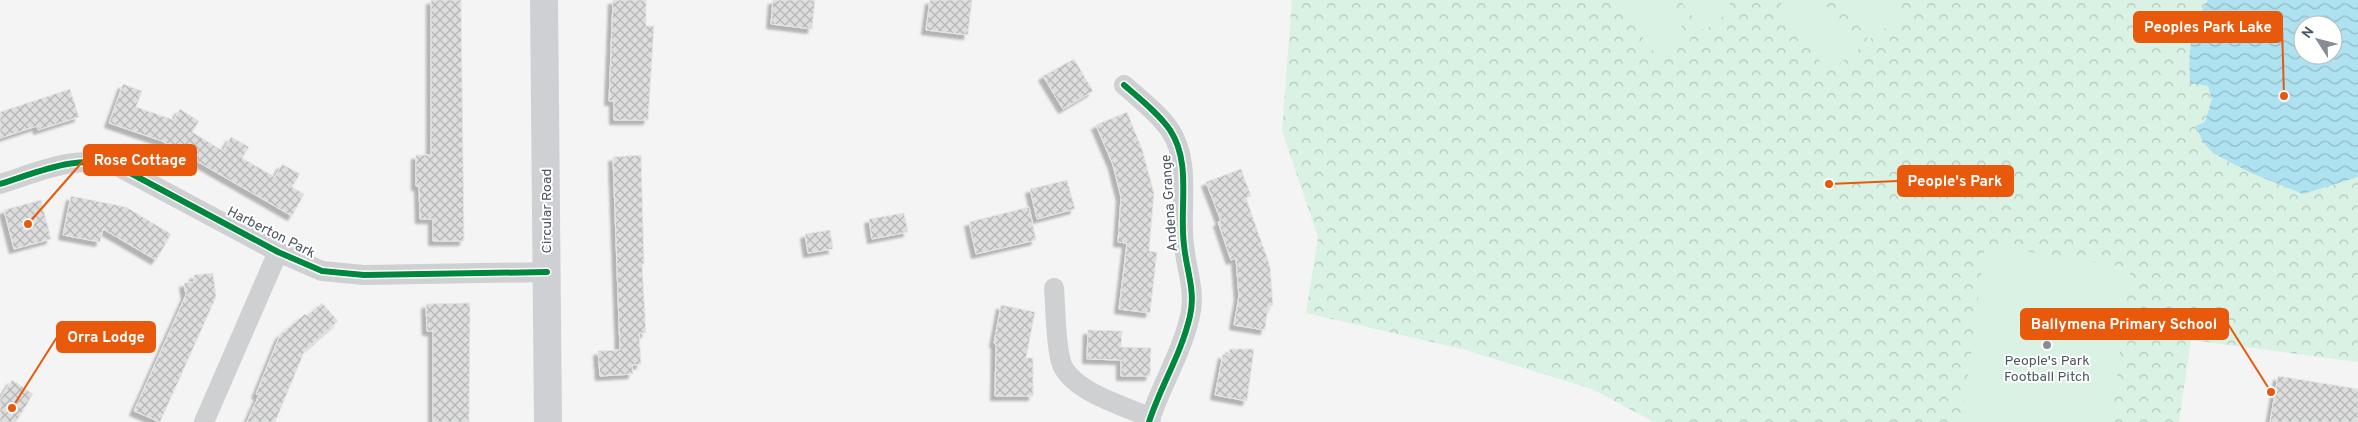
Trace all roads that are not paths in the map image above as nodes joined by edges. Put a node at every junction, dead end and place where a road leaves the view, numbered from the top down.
1 (544, 0) edge
2 (1124, 85) dead end
3 (0, 184) edge
4 (278, 252) junction
5 (547, 272) junction
6 (1054, 288) dead end
7 (1150, 420) edge
8 (204, 422) edge
9 (548, 422) edge

1 - 5 street, Circular Road
2 - 7 street, Andena Grange
3 - 4 street, Harberton Park
4 - 5 street, Harberton Park
4 - 8 street, Harberton Park
5 - 9 street, Circular Road
6 - 7 street, Andena Grange

